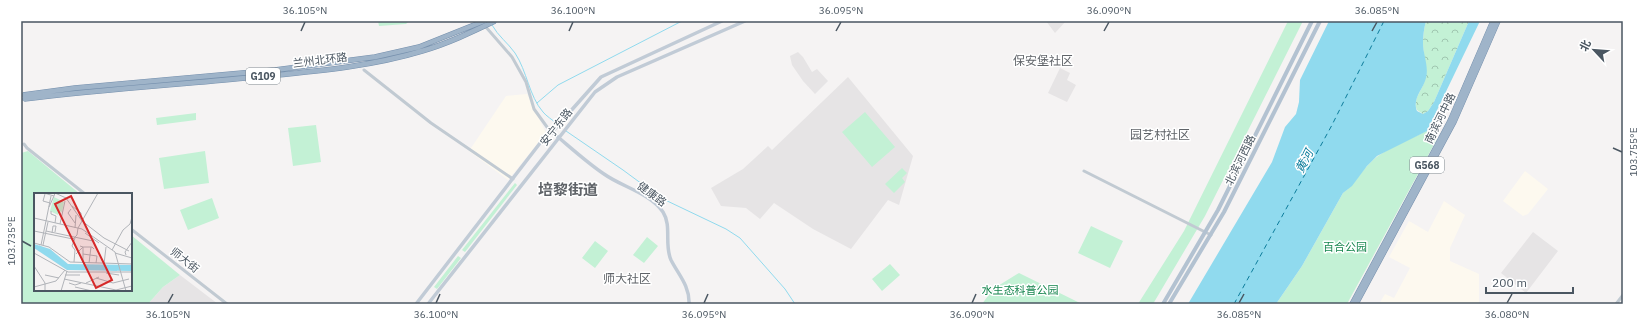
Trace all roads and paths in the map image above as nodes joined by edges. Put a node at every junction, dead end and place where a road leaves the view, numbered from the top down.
1 (482, 21) edge
2 (495, 21) edge
3 (722, 21) edge
4 (745, 21) edge
5 (1312, 21) edge
6 (1320, 21) edge
7 (1493, 21) edge
8 (1498, 21) edge
9 (364, 70) dead end
10 (22, 98) edge
11 (547, 127) dead end
12 (552, 132) junction
13 (558, 138) junction
14 (24, 144) dead end
15 (1084, 170) dead end
16 (513, 179) junction
17 (85, 193) edge
18 (132, 230) edge
19 (1205, 232) junction
20 (1211, 235) junction
21 (1204, 246) junction
22 (1623, 295) edge
23 (227, 304) edge
24 (416, 304) edge
25 (428, 304) edge
26 (689, 304) edge
27 (1163, 304) edge
28 (1169, 304) edge
29 (1352, 304) edge
30 (1356, 304) edge
31 (1616, 304) edge

1 - 10 highway, 兰州北环路 / G109, bridge
1 - 11 street
2 - 10 highway, 兰州北环路 / G109, bridge
3 - 12 main road, 安宁东路
4 - 13 main road, 安宁东路
5 - 19 main road, 北滨河西路
6 - 20 main road, 北滨河西路
7 - 29 highway, 南滨河中路 / G568
8 - 30 highway, 南滨河中路 / G568
9 - 16 street
12 - 13 main road, 健康路
12 - 16 main road, 安宁东路
13 - 25 main road, 安宁东路
13 - 26 main road, 健康路
14 - 17 street
15 - 19 street
16 - 24 main road, 安宁东路
18 - 23 street, 师大街
19 - 20 street
19 - 21 main road
19 - 27 main road, 北滨河西路
20 - 21 main road, 北滨河西路
21 - 28 main road, 北滨河西路
22 - 31 street

